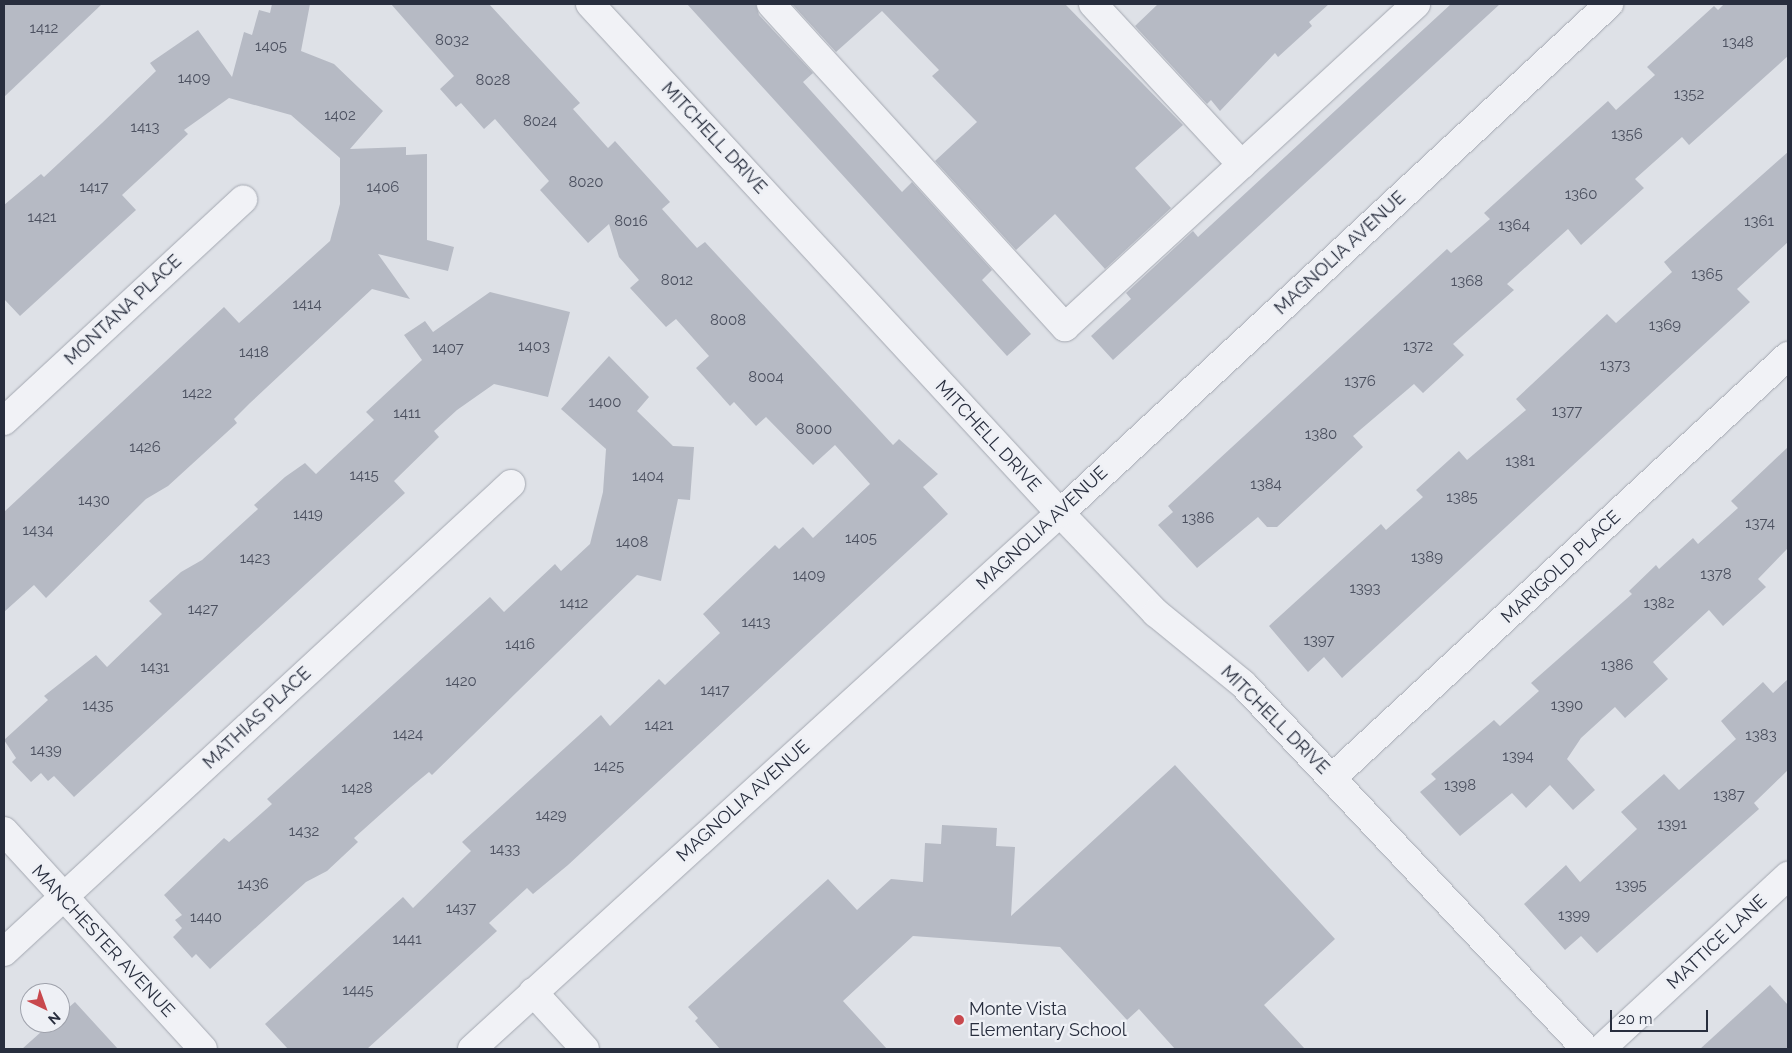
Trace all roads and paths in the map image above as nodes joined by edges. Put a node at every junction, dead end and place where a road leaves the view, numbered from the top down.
1 (590, 4) edge
2 (771, 4) edge
3 (1093, 4) edge
4 (1416, 4) edge
5 (1609, 4) edge
6 (1242, 165) junction
7 (243, 200) dead end
8 (1788, 356) edge
9 (4, 421) edge
10 (511, 484) dead end
11 (1060, 513) junction
12 (1333, 777) junction
13 (4, 832) edge
14 (1788, 876) edge
15 (63, 898) junction
16 (4, 952) edge
17 (533, 992) junction
18 (203, 1049) edge
19 (472, 1049) edge
20 (585, 1049) edge
21 (1586, 1049) edge
22 (1601, 1049) edge

1 - 11 street, MITCHELL DRIVE
2 - 6 street
3 - 6 street
4 - 6 street
5 - 11 street, MAGNOLIA AVENUE
7 - 9 street, MONTANA PLACE
8 - 12 street, MARIGOLD PLACE
10 - 15 street, MATHIAS PLACE
11 - 12 street, MITCHELL DRIVE
11 - 17 street, MAGNOLIA AVENUE
12 - 21 street, MITCHELL DRIVE
13 - 15 street, MANCHESTER AVENUE
14 - 22 street, MATTICE LANE
15 - 16 street, MATHIAS PLACE
15 - 18 street, MANCHESTER AVENUE
17 - 19 street, MAGNOLIA AVENUE
17 - 20 street

